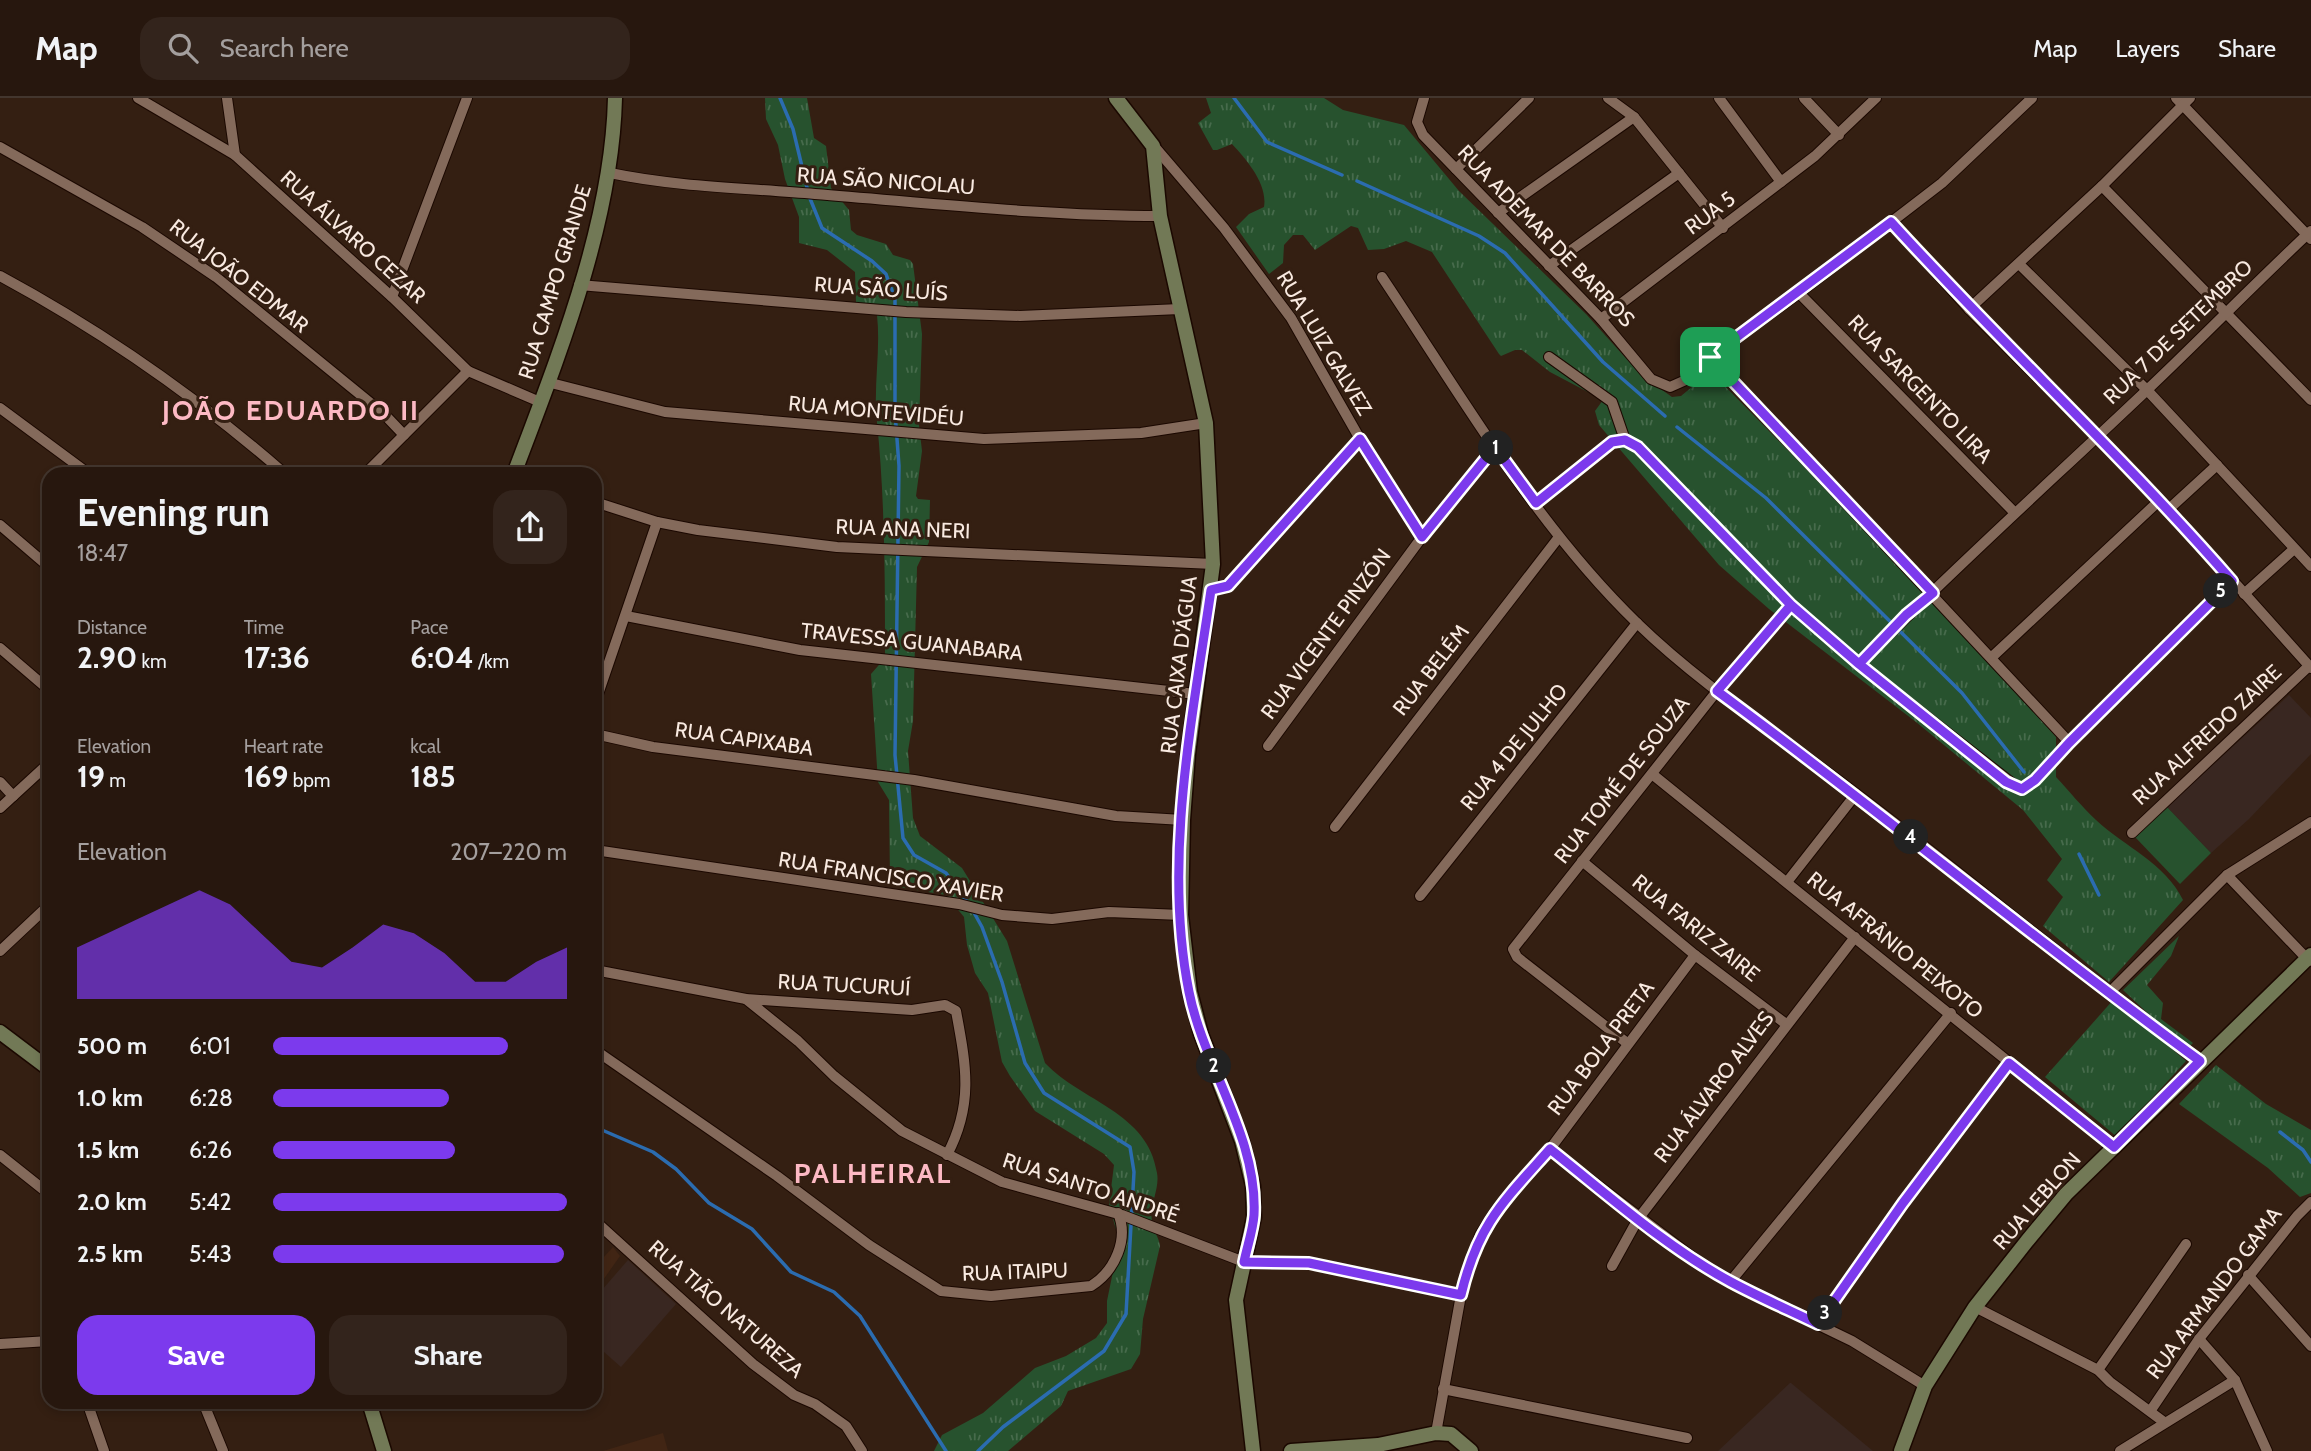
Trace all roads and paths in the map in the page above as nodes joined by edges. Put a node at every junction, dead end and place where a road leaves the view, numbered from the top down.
1 (138, 98) edge
2 (227, 98) edge
3 (467, 98) edge
4 (615, 98) edge
5 (1116, 98) edge
6 (1424, 98) edge
7 (1529, 98) edge
8 (1608, 98) edge
9 (1719, 98) edge
10 (1804, 98) edge
11 (1876, 98) edge
12 (2032, 98) edge
13 (2183, 100) edge
14 (1634, 117) junction
15 (1839, 135) junction
16 (1153, 146) junction
17 (0, 147) edge
18 (235, 155) junction
19 (1456, 169) junction
20 (610, 173) junction
21 (1679, 173) junction
22 (1781, 182) junction
23 (2102, 186) junction
24 (1498, 213) junction
25 (1160, 216) junction
26 (1891, 222) junction
27 (1723, 228) junction
28 (2310, 235) edge
29 (2019, 264) junction
30 (1549, 266) junction
31 (0, 276) edge
32 (1382, 276) dead end
33 (579, 285) junction
34 (1799, 293) junction
35 (392, 297) junction
36 (1180, 309) junction
37 (1969, 309) junction
38 (2227, 313) junction
39 (1601, 319) junction
40 (1549, 357) dead end
41 (1710, 357) junction
42 (468, 371) junction
43 (547, 382) junction
44 (2147, 390) junction
45 (2311, 400) edge
46 (540, 402) junction
47 (0, 408) edge
48 (1206, 424) junction
49 (404, 435) junction
50 (2096, 437) junction
51 (1360, 439) junction
52 (1625, 440) junction
53 (1495, 447) junction
54 (2217, 465) junction
55 (80, 467) edge
56 (277, 467) edge
57 (372, 467) edge
58 (519, 467) edge
59 (2160, 500) junction
60 (1536, 503) junction
61 (602, 504) edge
62 (2169, 509) junction
63 (2014, 512) junction
64 (657, 522) junction
65 (0, 525) edge
66 (1422, 537) junction
67 (1559, 537) junction
68 (2294, 549) junction
69 (42, 561) edge
70 (1213, 564) junction
71 (2311, 566) edge
72 (2232, 581) junction
73 (1211, 590) junction
74 (1933, 593) junction
75 (2244, 594) junction
76 (1791, 605) junction
77 (626, 616) junction
78 (1637, 623) junction
79 (0, 648) edge
80 (1992, 657) junction
81 (1859, 664) junction
82 (2310, 667) edge
83 (602, 683) edge
84 (42, 684) edge
85 (1717, 691) junction
86 (1196, 694) junction
87 (602, 736) edge
88 (2069, 743) junction
89 (1268, 746) dead end
90 (42, 770) edge
91 (1652, 775) junction
92 (0, 782) edge
93 (1856, 794) junction
94 (13, 796) junction
95 (0, 808) edge
96 (1183, 820) junction
97 (2311, 822) edge
98 (1335, 827) dead end
99 (2132, 833) dead end
100 (602, 851) edge
101 (1582, 861) junction
102 (2227, 875) junction
103 (1787, 882) junction
104 (1420, 896) dead end
105 (42, 913) edge
106 (1181, 915) junction
107 (42, 920) edge
108 (35, 921) junction
109 (1856, 937) junction
110 (0, 951) edge
111 (1695, 955) junction
112 (2309, 958) edge
113 (602, 971) edge
114 (2109, 993) junction
115 (746, 999) junction
116 (1951, 1013) junction
117 (1786, 1024) junction
118 (0, 1032) edge
119 (1627, 1043) junction
120 (602, 1055) edge
121 (2200, 1061) junction
122 (42, 1062) edge
123 (2009, 1063) junction
124 (2114, 1147) junction
125 (1550, 1149) junction
126 (0, 1155) edge
127 (947, 1155) junction
128 (42, 1188) edge
129 (2311, 1202) edge
130 (1120, 1214) junction
131 (1638, 1219) junction
132 (602, 1226) edge
133 (2186, 1244) dead end
134 (1244, 1262) junction
135 (1612, 1266) dead end
136 (2249, 1275) junction
137 (1730, 1282) junction
138 (1461, 1295) junction
139 (1975, 1307) junction
140 (1818, 1324) junction
141 (2199, 1339) junction
142 (42, 1341) edge
143 (2310, 1341) edge
144 (0, 1344) edge
145 (2098, 1370) junction
146 (2235, 1380) junction
147 (1925, 1386) junction
148 (1443, 1389) junction
149 (89, 1409) edge
150 (206, 1409) edge
151 (371, 1409) edge
152 (2151, 1410) junction
153 (2164, 1422) junction
154 (1436, 1433) junction
155 (1687, 1438) dead end
156 (1412, 1444) edge
157 (1456, 1445) edge
158 (1372, 1448) edge
159 (104, 1451) edge
160 (223, 1451) edge
161 (384, 1451) edge
162 (862, 1451) edge
163 (1253, 1451) edge
164 (1291, 1451) edge
165 (1396, 1451) edge
166 (1471, 1451) edge
167 (1901, 1451) edge
168 (2120, 1451) edge
169 (2267, 1451) edge

1 - 18 street, RUA ÁLVARO CEZAR
2 - 18 street
3 - 35 street
4 - 20 street, RUA CAMPO GRANDE
5 - 16 street
6 - 19 street, RUA ADEMAR DE BARROS
7 - 19 street
8 - 14 street
9 - 22 street
10 - 15 street
11 - 15 street, RUA 5
12 - 26 street
13 - 23 street
13 - 28 street
14 - 21 street
14 - 24 street
15 - 22 street, RUA 5
16 - 25 street, RUA CAIXA D'ÁGUA
16 - 51 street, RUA LUIZ GALVEZ
17 - 49 street, RUA JOÃO EDMAR
18 - 35 street, RUA ÁLVARO CEZAR
19 - 24 street, RUA ADEMAR DE BARROS
20 - 25 street, RUA SÃO NICOLAU
20 - 33 street, RUA CAMPO GRANDE
21 - 27 street
21 - 30 street
22 - 27 street, RUA 5
23 - 29 street
23 - 38 street
24 - 30 street, RUA ADEMAR DE BARROS
25 - 36 street, RUA CAIXA D'ÁGUA
26 - 34 street
26 - 37 street
27 - 39 street, RUA 5
28 - 38 street, RUA 7 DE SETEMBRO
29 - 37 street
29 - 44 street
30 - 39 street, RUA ADEMAR DE BARROS
31 - 56 street
32 - 53 street
33 - 36 street, RUA SÃO LUÍS
33 - 43 street, RUA CAMPO GRANDE
34 - 41 street
34 - 63 street, RUA SARGENTO LIRA
35 - 42 street, RUA ÁLVARO CEZAR
36 - 48 street, RUA CAIXA D'ÁGUA
37 - 50 street
38 - 44 street, RUA 7 DE SETEMBRO
38 - 45 street
39 - 41 street, RUA ADEMAR DE BARROS
40 - 52 street
41 - 74 street
42 - 46 street, RUA ÁLVARO CEZAR
42 - 49 street
43 - 46 street, RUA CAMPO GRANDE
43 - 48 street, RUA MONTEVIDÉU
44 - 50 street, RUA 7 DE SETEMBRO
44 - 54 street
46 - 58 street, RUA CAMPO GRANDE
47 - 55 street
48 - 70 street, RUA CAIXA D'ÁGUA
49 - 57 street
50 - 59 street
50 - 63 street, RUA 7 DE SETEMBRO
51 - 66 street, RUA LUIZ GALVEZ
51 - 73 street
52 - 60 street
52 - 76 street
53 - 60 street
53 - 66 street, RUA VICENTE PINZÓN
54 - 62 street
54 - 68 street
59 - 62 street
59 - 80 street
60 - 67 street
61 - 64 street, RUA ANA NERI
62 - 72 street
63 - 74 street, RUA 7 DE SETEMBRO
64 - 70 street, RUA ANA NERI
64 - 77 street
65 - 69 street
66 - 89 street, RUA VICENTE PINZÓN
67 - 78 street
67 - 98 street, RUA BELÉM
68 - 71 street
68 - 75 street
70 - 73 street, RUA CAIXA D'ÁGUA
72 - 75 street
72 - 88 street
73 - 86 street, RUA CAIXA D'ÁGUA
74 - 80 street
74 - 81 street, RUA 7 DE SETEMBRO
75 - 82 street
76 - 81 street
76 - 85 street, RUA TOMÉ DE SOUZA
77 - 83 street
77 - 86 street, TRAVESSA GUANABARA
78 - 85 street
78 - 104 street, RUA 4 DE JULHO
79 - 84 street
80 - 88 street
81 - 88 street
82 - 99 street, RUA ALFREDO ZAIRE
85 - 91 street, RUA TOMÉ DE SOUZA
85 - 93 street
86 - 96 street, RUA CAIXA D'ÁGUA
87 - 96 street, RUA CAPIXABA
90 - 94 street
91 - 101 street, RUA TOMÉ DE SOUZA
91 - 103 street, RUA AFRÂNIO PEIXOTO
92 - 94 street
93 - 103 street
93 - 114 street
94 - 95 street
96 - 106 street, RUA CAIXA D'ÁGUA
97 - 102 street
100 - 106 street, RUA FRANCISCO XAVIER
101 - 111 street, RUA FARIZ ZAIRE
101 - 119 street, RUA TOMÉ DE SOUZA
102 - 112 street
102 - 114 street
103 - 109 street, RUA AFRÂNIO PEIXOTO
105 - 108 street
106 - 134 street, RUA CAIXA D'ÁGUA
107 - 108 street
108 - 110 street
109 - 116 street, RUA AFRÂNIO PEIXOTO
109 - 117 street, RUA ÁLVARO ALVES
111 - 117 street, RUA FARIZ ZAIRE
111 - 119 street, RUA BOLA PRETA
112 - 121 street, RUA LEBLON
113 - 115 street
114 - 121 street
115 - 127 street, RUA SANTO ANDRÉ
115 - 127 street, RUA TUCURUÍ
116 - 123 street, RUA AFRÂNIO PEIXOTO
116 - 137 street
117 - 131 street, RUA ÁLVARO ALVES
118 - 122 street
119 - 125 street, RUA BOLA PRETA
120 - 130 street, RUA ITAIPU
121 - 124 street, RUA LEBLON
123 - 124 street, RUA AFRÂNIO PEIXOTO
123 - 140 street
124 - 139 street, RUA LEBLON
125 - 131 street
125 - 138 street, RUA BOLA PRETA
126 - 128 street
127 - 130 street, RUA SANTO ANDRÉ
129 - 136 street, RUA ARMANDO GAMA
130 - 134 street, RUA SANTO ANDRÉ
131 - 135 street, RUA ÁLVARO ALVES
131 - 137 street
132 - 162 street, RUA TIÃO NATUREZA
133 - 145 street
134 - 138 street, RUA SANTO ANDRÉ
134 - 163 street, RUA CAIXA D'ÁGUA
136 - 141 street, RUA ARMANDO GAMA
136 - 143 street
137 - 140 street
138 - 148 street, RUA BOLA PRETA
139 - 145 street
139 - 147 street, RUA LEBLON
140 - 147 street
141 - 146 street
141 - 152 street, RUA ARMANDO GAMA
142 - 144 street
145 - 152 street
146 - 153 street
146 - 169 street
147 - 167 street, RUA LEBLON
148 - 154 street, RUA BOLA PRETA
148 - 155 street
149 - 159 street
150 - 160 street
151 - 161 street
152 - 153 street
153 - 168 street
154 - 156 street
154 - 157 street
156 - 158 street
157 - 166 street
158 - 164 street
158 - 165 street

